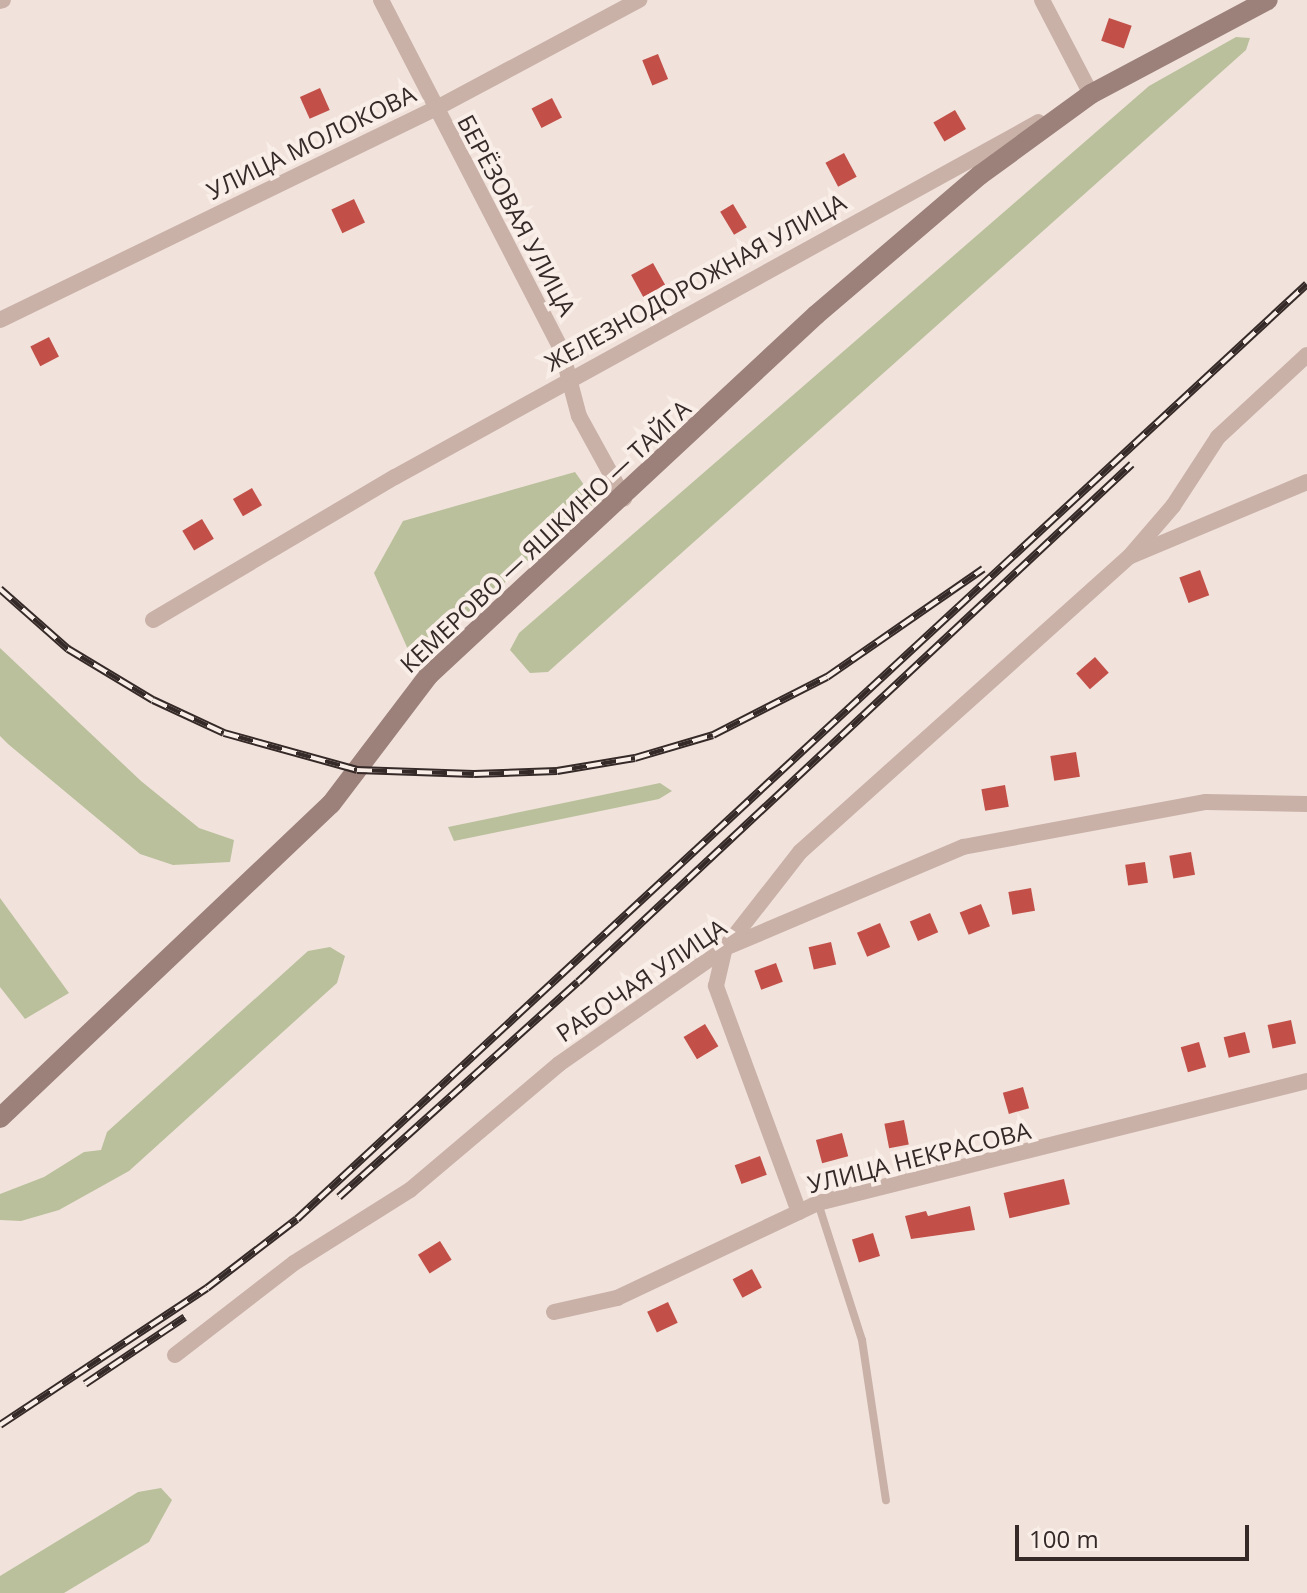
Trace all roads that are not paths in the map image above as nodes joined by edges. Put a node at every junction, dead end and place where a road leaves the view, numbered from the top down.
1 (381, 0) edge
2 (639, 0) edge
3 (1042, 0) edge
4 (1268, 0) edge
5 (1091, 94) junction
6 (433, 110) junction
7 (0, 320) edge
8 (1307, 355) edge
9 (572, 379) junction
10 (1307, 482) edge
11 (624, 498) junction
12 (1130, 556) junction
13 (153, 620) dead end
14 (1307, 804) edge
15 (725, 948) junction
16 (1307, 1081) edge
17 (0, 1118) edge
18 (818, 1203) junction
19 (799, 1212) junction
20 (554, 1312) dead end
21 (175, 1355) dead end
22 (886, 1500) dead end

1 - 6 street, БЕРЁЗОВАЯ УЛИЦА
2 - 6 street, УЛИЦА МОЛОКОВА
3 - 5 street
4 - 5 main road, ЖЕЛЕЗНОДОРОЖНАЯ УЛИЦА
5 - 9 street, ЖЕЛЕЗНОДОРОЖНАЯ УЛИЦА
5 - 11 main road, КЕМЕРОВО — ЯШКИНО — ТАЙГА
6 - 7 street, УЛИЦА МОЛОКОВА
6 - 9 street, БЕРЁЗОВАЯ УЛИЦА
8 - 12 street
9 - 11 street, БЕРЁЗОВАЯ УЛИЦА
9 - 13 street, ЖЕЛЕЗНОДОРОЖНАЯ УЛИЦА
10 - 12 street
11 - 17 main road, КЕМЕРОВО — ЯШКИНО — ТАЙГА
12 - 15 street
14 - 15 street, РАБОЧАЯ УЛИЦА
15 - 19 street
15 - 21 street, РАБОЧАЯ УЛИЦА
16 - 18 street, УЛИЦА НЕКРАСОВА
18 - 19 street, УЛИЦА НЕКРАСОВА
18 - 22 lane
19 - 20 street, УЛИЦА НЕКРАСОВА

